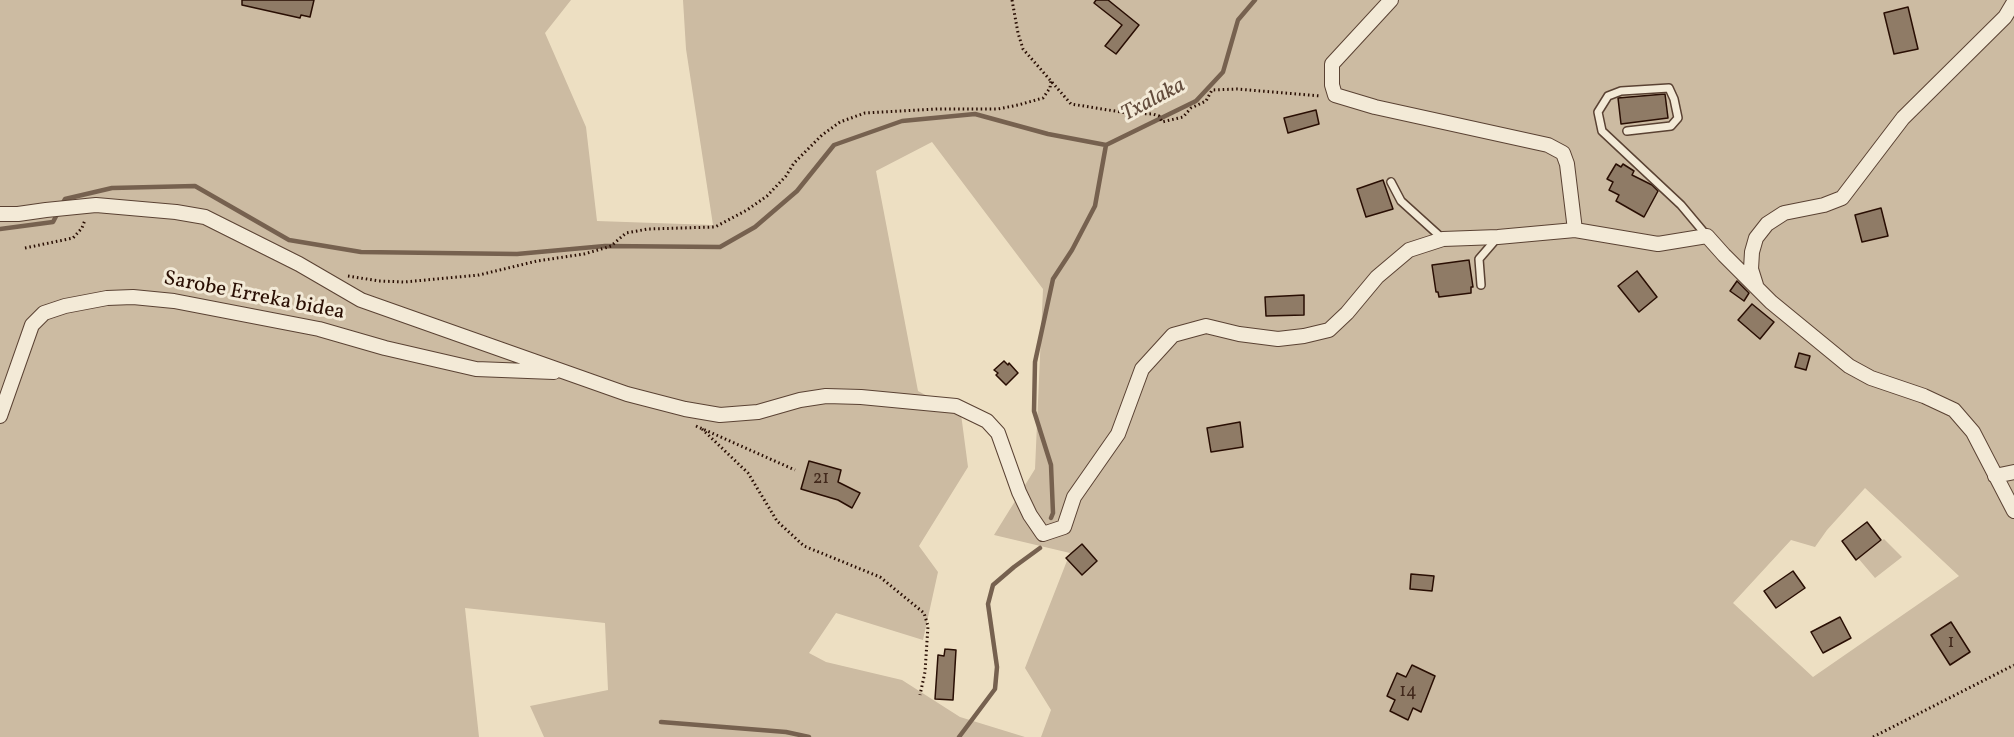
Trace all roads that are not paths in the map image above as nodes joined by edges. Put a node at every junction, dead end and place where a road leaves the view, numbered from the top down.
1 (1391, 0) edge
2 (2014, 2) edge
3 (1627, 131) dead end
4 (1391, 182) dead end
5 (0, 214) edge
6 (1575, 230) junction
7 (1707, 236) junction
8 (1498, 237) junction
9 (1443, 239) junction
10 (1481, 285) dead end
11 (1756, 286) junction
12 (567, 372) junction
13 (0, 416) edge
14 (2007, 475) edge
15 (2014, 512) edge

1 - 6 street
2 - 11 street
3 - 7 lane
4 - 9 lane
5 - 12 street
6 - 7 street
6 - 8 street
7 - 11 street
8 - 9 street
8 - 10 lane
9 - 12 street
11 - 14 street
12 - 13 street, Sarobe Erreka bidea
14 - 15 street

